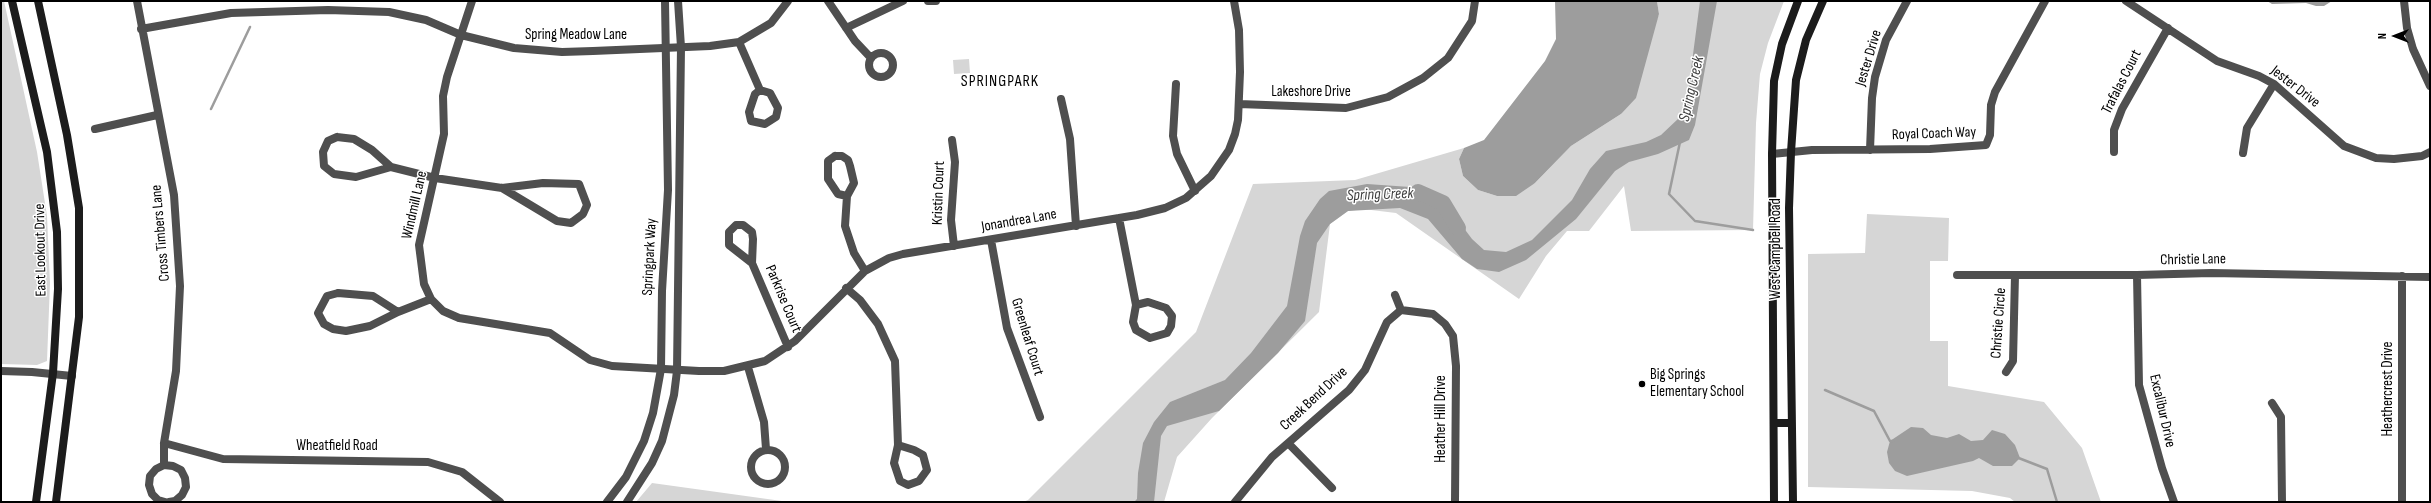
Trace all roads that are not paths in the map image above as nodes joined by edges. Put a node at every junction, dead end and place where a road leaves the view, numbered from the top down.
1 (12, 1) edge
2 (38, 1) edge
3 (137, 1) edge
4 (472, 1) edge
5 (665, 1) edge
6 (678, 1) edge
7 (788, 1) edge
8 (828, 1) edge
9 (903, 1) edge
10 (928, 1) edge
11 (936, 1) edge
12 (1234, 1) edge
13 (1475, 1) edge
14 (1798, 1) edge
15 (1822, 1) edge
16 (1907, 1) edge
17 (2045, 1) edge
18 (2126, 1) edge
19 (2404, 1) edge
20 (846, 28) junction
21 (2168, 28) junction
22 (141, 29) junction
23 (461, 34) junction
24 (739, 42) junction
25 (668, 47) junction
26 (681, 47) junction
27 (871, 58) dead end
28 (1176, 84) dead end
29 (2274, 84) junction
30 (2430, 86) edge
31 (760, 90) dead end
32 (1061, 99) dead end
33 (1239, 104) junction
34 (157, 115) junction
35 (95, 129) dead end
36 (952, 140) dead end
37 (1870, 150) junction
38 (1791, 152) junction
39 (2114, 152) dead end
40 (2430, 152) edge
41 (2243, 153) dead end
42 (1772, 154) junction
43 (391, 167) junction
44 (435, 178) junction
45 (502, 188) junction
46 (1195, 191) junction
47 (847, 196) junction
48 (1119, 218) junction
49 (1076, 226) junction
50 (991, 240) junction
51 (954, 246) junction
52 (752, 263) junction
53 (865, 271) junction
54 (1956, 275) dead end
55 (2015, 275) junction
56 (2137, 275) junction
57 (2402, 276) junction
58 (2430, 277) edge
59 (846, 288) junction
60 (1395, 294) dead end
61 (431, 299) junction
62 (1136, 305) junction
63 (1401, 310) junction
64 (398, 312) junction
65 (788, 347) junction
66 (748, 367) junction
67 (661, 370) junction
68 (1, 371) edge
69 (677, 371) junction
70 (2006, 372) dead end
71 (53, 374) junction
72 (72, 376) junction
73 (2272, 403) dead end
74 (1040, 417) dead end
75 (1774, 423) junction
76 (1791, 423) junction
77 (164, 443) junction
78 (1288, 443) junction
79 (898, 445) junction
80 (766, 449) junction
81 (164, 465) junction
82 (1332, 488) dead end
83 (36, 502) edge
84 (56, 502) edge
85 (165, 502) edge
86 (168, 502) edge
87 (500, 502) edge
88 (607, 502) edge
89 (627, 502) edge
90 (1235, 502) edge
91 (1455, 502) edge
92 (1774, 502) edge
93 (1792, 502) edge
94 (2174, 502) edge
95 (2282, 502) edge
96 (2402, 502) edge

1 - 71 main road, East Lookout Drive
2 - 72 main road
3 - 22 street, Cross Timbers Lane
4 - 23 street, Windmill Lane
5 - 25 street, Springpark Way
6 - 26 street, Springpark Way
7 - 24 street
8 - 20 street
9 - 20 street
10 - 11 street
12 - 33 street, Jonandrea Lane
13 - 33 street, Lakeshore Drive
14 - 42 main road, West Campbell Road
15 - 38 main road, West Campbell Road
16 - 37 street, Jester Drive
17 - 37 street, Royal Coach Way
18 - 21 street, Jester Drive
19 - 30 street
20 - 27 street
21 - 29 street, Jester Drive
21 - 39 street, Trafalas Court
22 - 23 street, Spring Meadow Lane
22 - 34 street, Cross Timbers Lane
23 - 25 street, Spring Meadow Lane
23 - 44 street, Windmill Lane
24 - 26 street
24 - 31 street
25 - 26 street, Spring Meadow Lane
25 - 67 street, Springpark Way
26 - 69 street, Springpark Way
28 - 46 street
29 - 40 street, Jester Drive
29 - 41 street
32 - 49 street
33 - 46 street, Jonandrea Lane
34 - 35 street
34 - 77 street, Cross Timbers Lane
36 - 51 street, Kristin Court
37 - 38 street, Royal Coach Way
38 - 42 street, Royal Coach Way
38 - 76 main road, West Campbell Road
42 - 75 main road, West Campbell Road
43 - 43 street
43 - 44 street
44 - 45 street
44 - 61 street, Windmill Lane
45 - 45 street
46 - 48 street, Jonandrea Lane
47 - 47 street
47 - 53 street
48 - 49 street, Jonandrea Lane
48 - 62 street
49 - 50 street, Jonandrea Lane
50 - 51 street, Jonandrea Lane
50 - 74 street, Greenleaf Court
51 - 53 street, Jonandrea Lane
52 - 52 street, Parkrise Court
52 - 65 street, Parkrise Court
53 - 59 street, Jonandrea Lane
54 - 55 street, Christie Lane
55 - 56 street, Christie Lane
55 - 70 street, Christie Circle
56 - 57 street, Christie Lane
56 - 94 street, Excalibur Drive
57 - 58 street, Christie Lane
57 - 96 street, Heathercrest Drive
59 - 65 street, Jonandrea Lane
59 - 79 street
60 - 63 street
61 - 64 street
61 - 67 street, Windmill Lane
62 - 62 street
63 - 78 street, Creek Bend Drive
63 - 91 street, Heather Hill Drive
64 - 64 street
65 - 66 street, Jonandrea Lane
66 - 69 street, Jonandrea Lane
66 - 80 street
67 - 69 street, Windmill Lane
67 - 88 street, Springpark Way
68 - 71 street
69 - 89 street, Springpark Way
71 - 72 street
71 - 83 main road, East Lookout Drive
72 - 84 main road
73 - 95 street
75 - 76 main road
75 - 92 main road, West Campbell Road
76 - 93 main road, West Campbell Road
77 - 81 street, Cross Timbers Lane
77 - 87 street, Wheatfield Road
78 - 82 street
78 - 90 street, Creek Bend Drive
79 - 79 street
80 - 80 street
81 - 85 street
81 - 86 street

